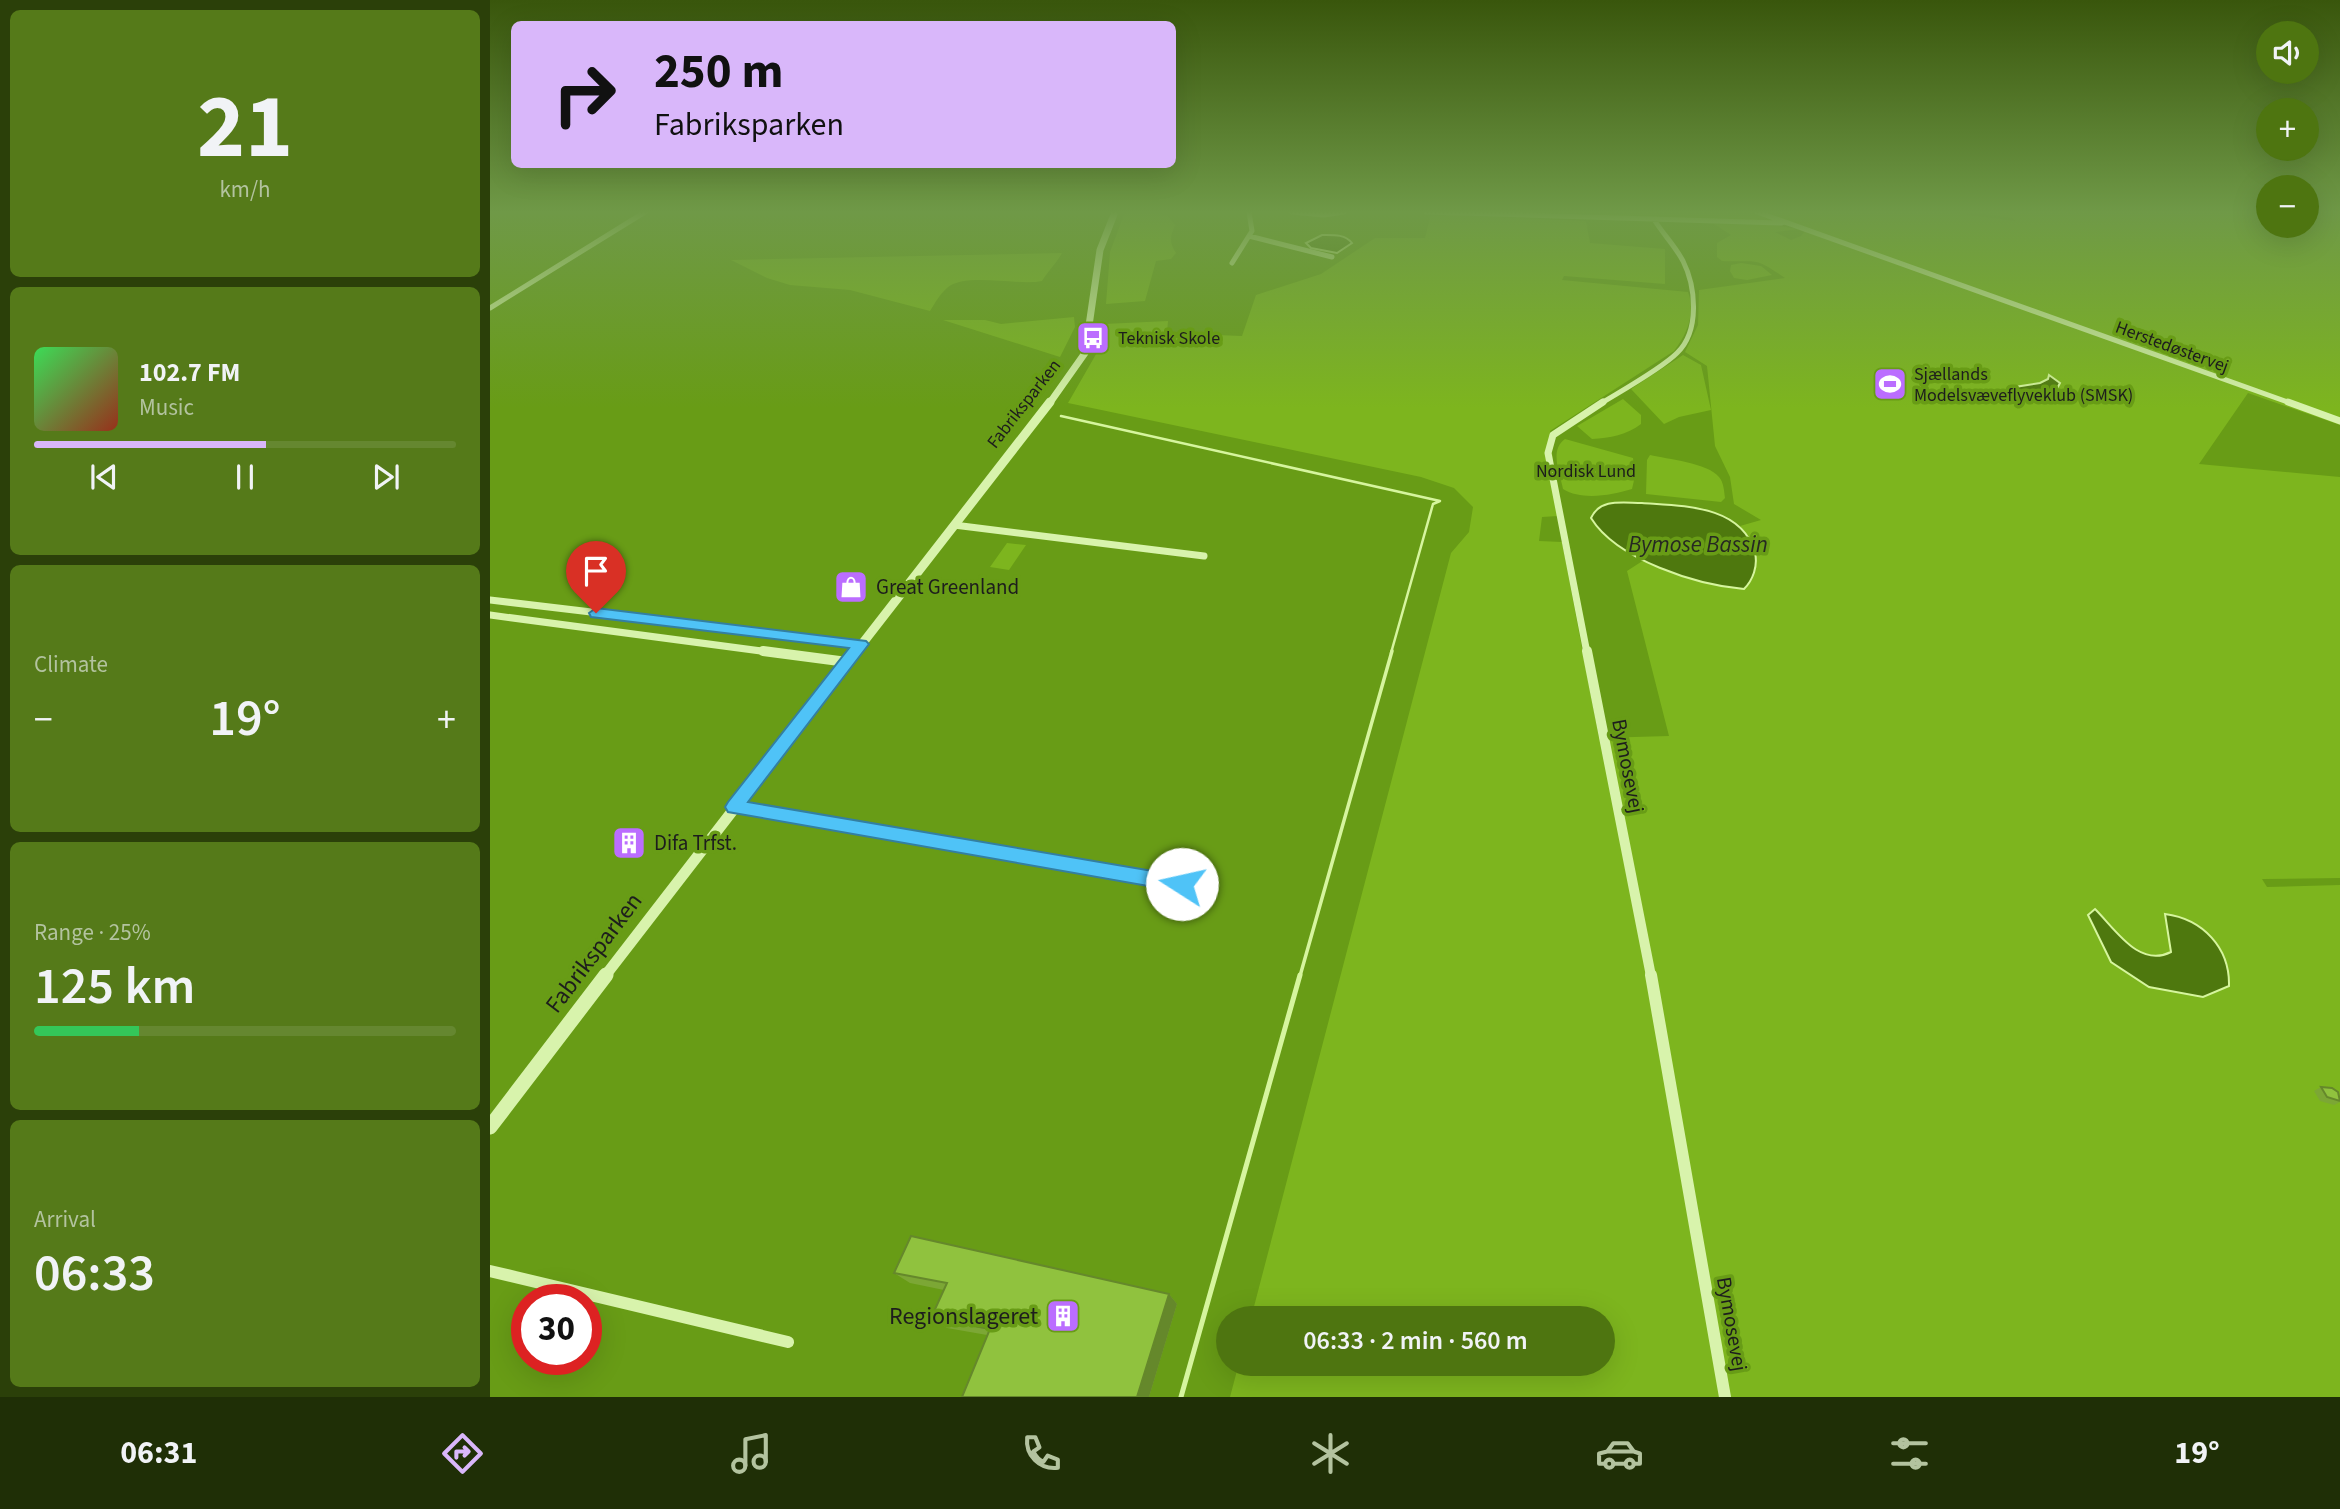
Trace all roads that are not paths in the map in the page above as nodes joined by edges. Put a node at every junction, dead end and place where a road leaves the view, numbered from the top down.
1 (541, 277) edge
2 (1096, 277) edge
3 (1689, 277) edge
4 (1938, 277) edge
5 (490, 309) edge
6 (2340, 421) edge
7 (954, 525) junction
8 (1204, 556) dead end
9 (490, 600) edge
10 (516, 604) junction
11 (548, 607) junction
12 (490, 615) edge
13 (501, 616) junction
14 (534, 620) junction
15 (703, 626) junction
16 (689, 640) junction
17 (861, 644) junction
18 (847, 662) junction
19 (734, 807) junction
20 (1182, 884) dead end
21 (490, 1127) edge
22 (490, 1271) edge
23 (788, 1342) dead end
24 (1725, 1397) edge

1 - 5 street
2 - 7 street, Fabriksparken
3 - 24 street, Bymosevej
4 - 6 street, Herstedøstervej
7 - 8 street
7 - 17 street, Fabriksparken
9 - 10 street
10 - 11 street
10 - 13 street
11 - 14 street
11 - 15 street
12 - 13 street
13 - 14 street
14 - 16 street
15 - 16 street
15 - 17 street
16 - 18 street
17 - 18 street, Fabriksparken
18 - 19 street, Fabriksparken
19 - 20 street
19 - 21 street, Fabriksparken
22 - 23 street

